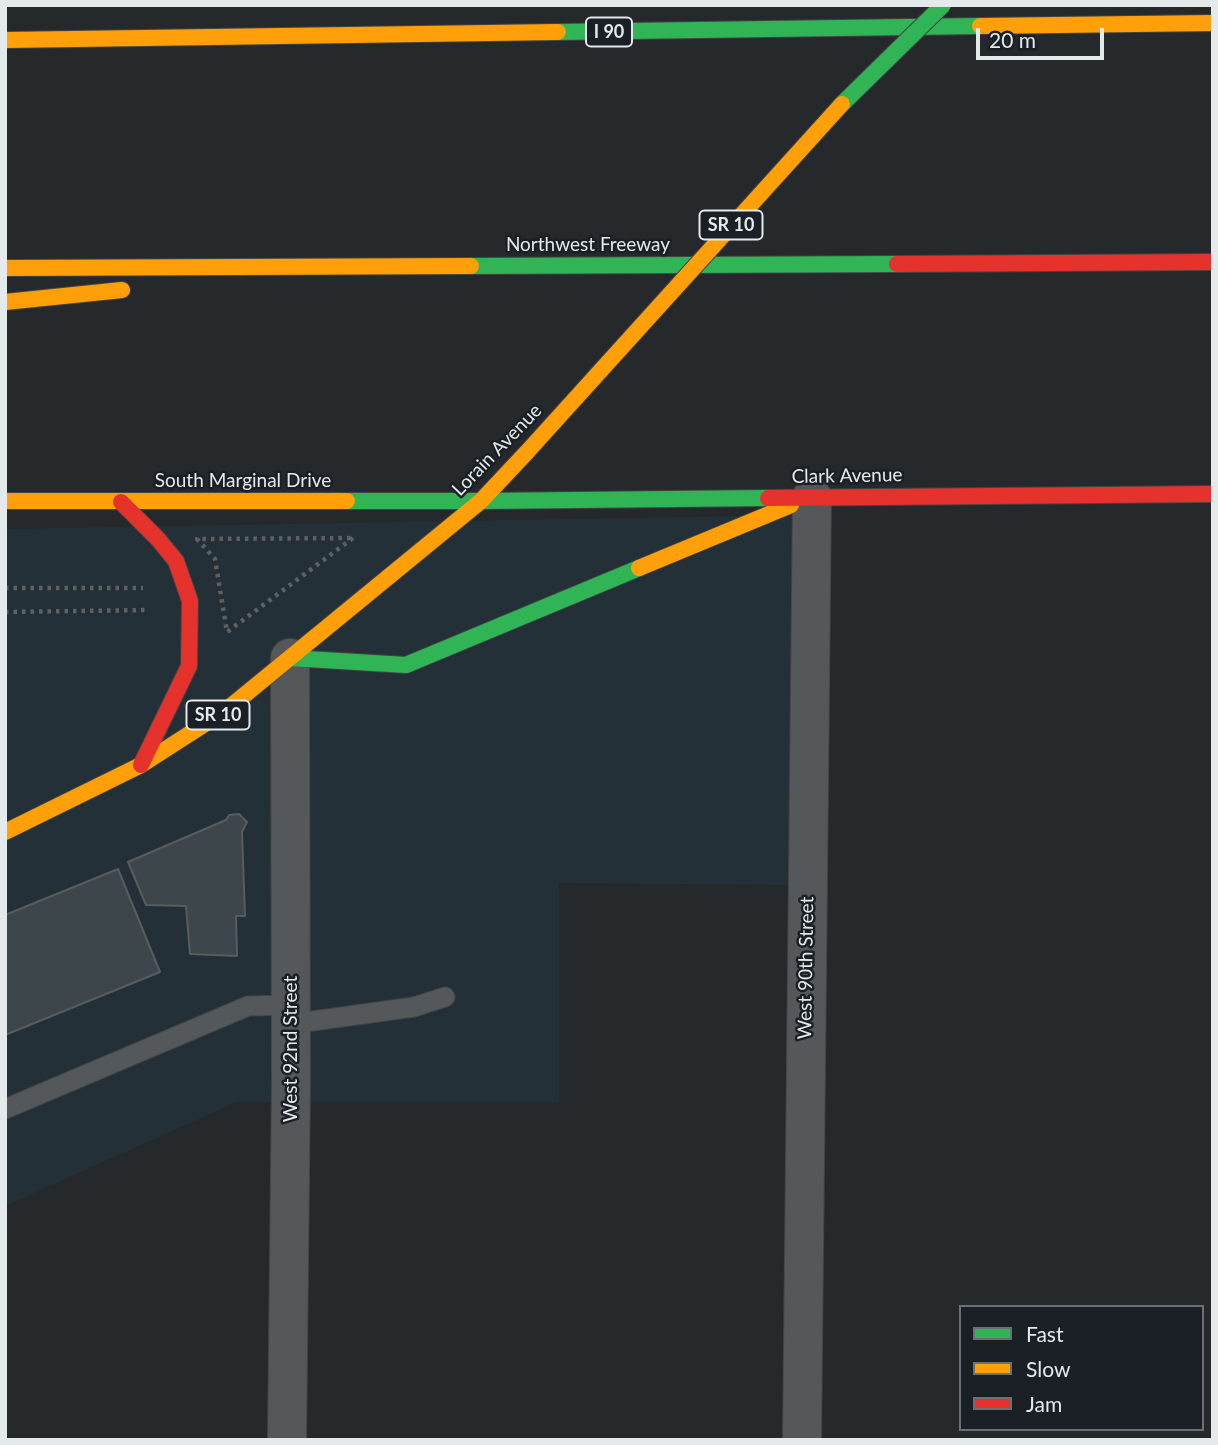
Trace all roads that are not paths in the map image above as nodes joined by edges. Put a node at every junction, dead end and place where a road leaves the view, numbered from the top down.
1 (943, 5) edge
2 (1213, 23) edge
3 (5, 40) edge
4 (1213, 262) edge
5 (335, 267) junction
6 (5, 268) edge
7 (184, 283) dead end
8 (143, 287) dead end
9 (5, 302) edge
10 (1213, 494) edge
11 (812, 497) junction
12 (5, 501) edge
13 (481, 501) junction
14 (121, 502) junction
15 (290, 658) junction
16 (141, 765) junction
17 (5, 832) edge
18 (445, 997) dead end
19 (291, 1015) junction
20 (5, 1110) edge
21 (287, 1440) edge
22 (802, 1440) edge

1 - 13 main road, Lorain Avenue / SR 10, bridge
2 - 3 main road, I 90
4 - 5 main road, Northwest Freeway
5 - 6 main road, Northwest Freeway
5 - 7 main road
8 - 9 main road
10 - 11 main road, Clark Avenue
11 - 13 main road, Clark Avenue
11 - 15 main road
11 - 22 street, West 90th Street
12 - 14 main road, South Marginal Drive
13 - 14 main road, South Marginal Drive
13 - 15 main road, Lorain Avenue / SR 10
14 - 16 main road
15 - 16 main road, Lorain Avenue / SR 10
15 - 19 street, West 92nd Street
16 - 17 main road, Lorain Avenue / SR 10
18 - 19 lane
19 - 20 lane
19 - 21 street, West 92nd Street

